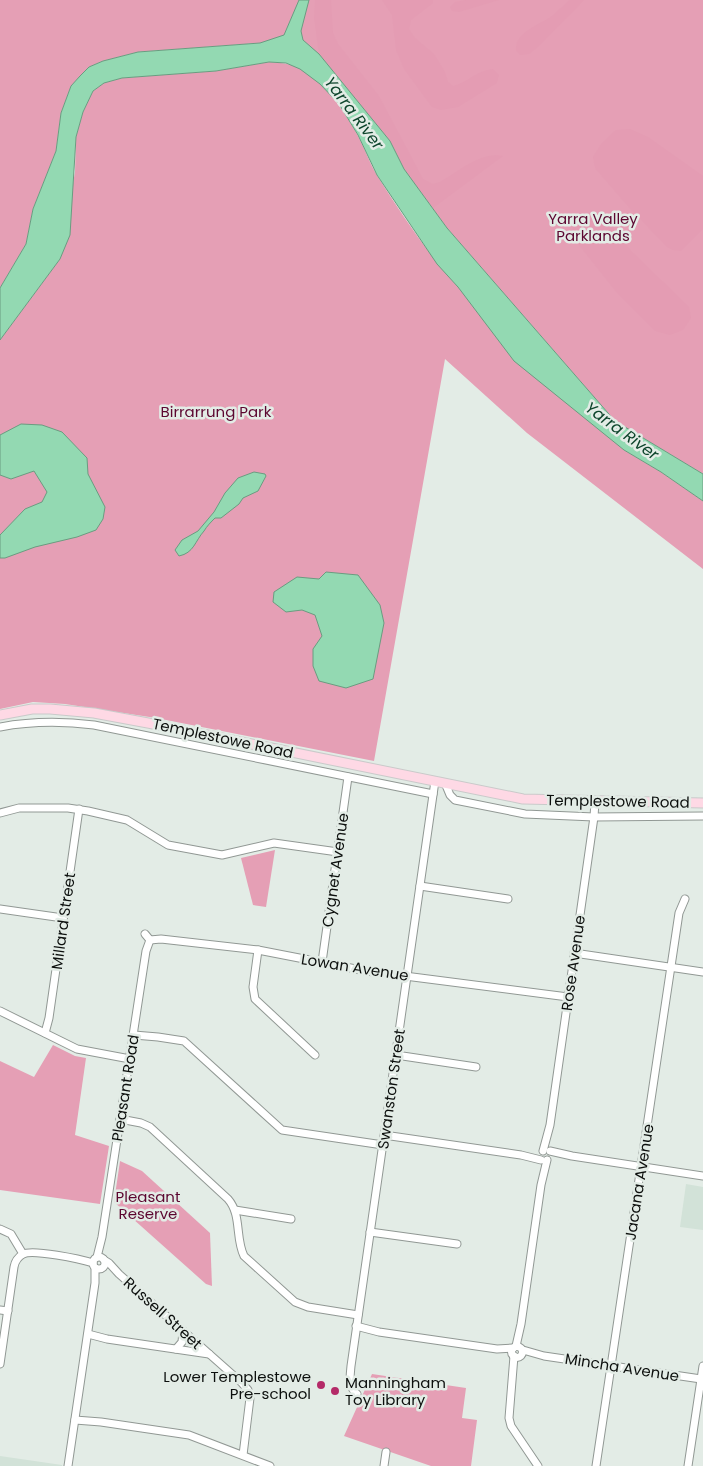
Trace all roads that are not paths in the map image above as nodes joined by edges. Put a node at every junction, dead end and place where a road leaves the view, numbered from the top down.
1 (0, 715) edge
2 (0, 727) edge
3 (348, 777) junction
4 (435, 781) junction
5 (445, 783) junction
6 (433, 794) junction
7 (595, 801) junction
8 (703, 803) edge
9 (79, 809) junction
10 (0, 812) edge
11 (703, 816) edge
12 (594, 817) junction
13 (338, 852) junction
14 (420, 886) junction
15 (508, 899) dead end
16 (685, 900) dead end
17 (0, 909) edge
18 (63, 918) junction
19 (148, 937) joint
20 (258, 950) junction
21 (574, 953) junction
22 (322, 962) junction
23 (671, 967) junction
24 (703, 972) edge
25 (407, 976) junction
26 (568, 997) junction
27 (0, 1011) edge
28 (45, 1033) junction
29 (134, 1033) junction
30 (315, 1055) dead end
31 (396, 1055) junction
32 (130, 1057) junction
33 (476, 1067) dead end
34 (120, 1119) junction
35 (384, 1135) junction
36 (383, 1145) junction
37 (545, 1155) junction
38 (641, 1167) junction
39 (703, 1176) edge
40 (235, 1210) junction
41 (291, 1219) dead end
42 (0, 1229) edge
43 (370, 1232) junction
44 (457, 1244) dead end
45 (23, 1254) junction
46 (99, 1263) junction
47 (4, 1311) edge
48 (358, 1315) junction
49 (356, 1329) junction
50 (183, 1331) junction
51 (88, 1336) junction
52 (176, 1349) junction
53 (517, 1352) junction
54 (209, 1354) junction
55 (0, 1364) edge
56 (611, 1366) junction
57 (703, 1366) edge
58 (701, 1379) junction
59 (357, 1394) dead end
60 (76, 1418) junction
61 (386, 1452) dead end
62 (243, 1455) junction
63 (68, 1466) edge
64 (270, 1466) edge
65 (384, 1466) edge
66 (538, 1466) edge
67 (596, 1466) edge
68 (688, 1466) edge

1 - 4 main road, Templestowe Road
2 - 3 street, Templestowe Road
3 - 6 street, Templestowe Road
3 - 13 street, Cygnet Avenue
4 - 5 main road, Templestowe Road
4 - 6 street, Swanston Street
5 - 7 main road, Templestowe Road
5 - 12 street, Templestowe Road
6 - 14 street, Swanston Street
7 - 8 main road, Templestowe Road
7 - 12 street, Rose Avenue
9 - 10 street
9 - 13 street
9 - 18 street, Millard Street
11 - 12 street, Templestowe Road
12 - 21 street, Rose Avenue
13 - 22 street, Cygnet Avenue
14 - 15 street
14 - 25 street, Swanston Street
16 - 23 street, Jacana Avenue
17 - 18 street
18 - 28 street, Millard Street
19 - 20 street, Lowan Avenue
19 - 29 street, Pleasant Road
20 - 22 street, Lowan Avenue
20 - 30 street
21 - 23 street
21 - 26 street, Rose Avenue
22 - 25 street, Lowan Avenue
23 - 24 street
23 - 38 street, Jacana Avenue
25 - 26 street, Lowan Avenue
25 - 31 street, Swanston Street
26 - 37 street, Rose Avenue
27 - 28 street
28 - 32 street
29 - 32 street, Pleasant Road
29 - 36 street
31 - 33 street
31 - 35 street, Swanston Street
32 - 34 street, Pleasant Road
34 - 40 street
34 - 46 street, Pleasant Road
35 - 36 street, Swanston Street
35 - 37 street
36 - 43 street, Swanston Street
37 - 38 street
37 - 53 street, Rose Avenue
38 - 39 street
38 - 56 street, Jacana Avenue
40 - 41 street
40 - 48 street
42 - 45 street
43 - 44 street
43 - 48 street, Swanston Street
45 - 46 street
45 - 47 street
46 - 50 street, Russell Street
46 - 51 street, Pleasant Road
47 - 55 street
48 - 49 street, Swanston Street
49 - 53 street, Mincha Avenue
49 - 59 street, Swanston Street
50 - 52 street
50 - 54 street, Russell Street
51 - 52 street
51 - 60 street, Pleasant Road
52 - 54 street
53 - 56 street, Mincha Avenue
53 - 66 street, Rose Avenue
54 - 62 street, Russell Street
56 - 58 street, Mincha Avenue
56 - 67 street, Jacana Avenue
57 - 58 street
58 - 68 street
60 - 62 street
60 - 63 street, Pleasant Road
61 - 65 street
62 - 64 street

